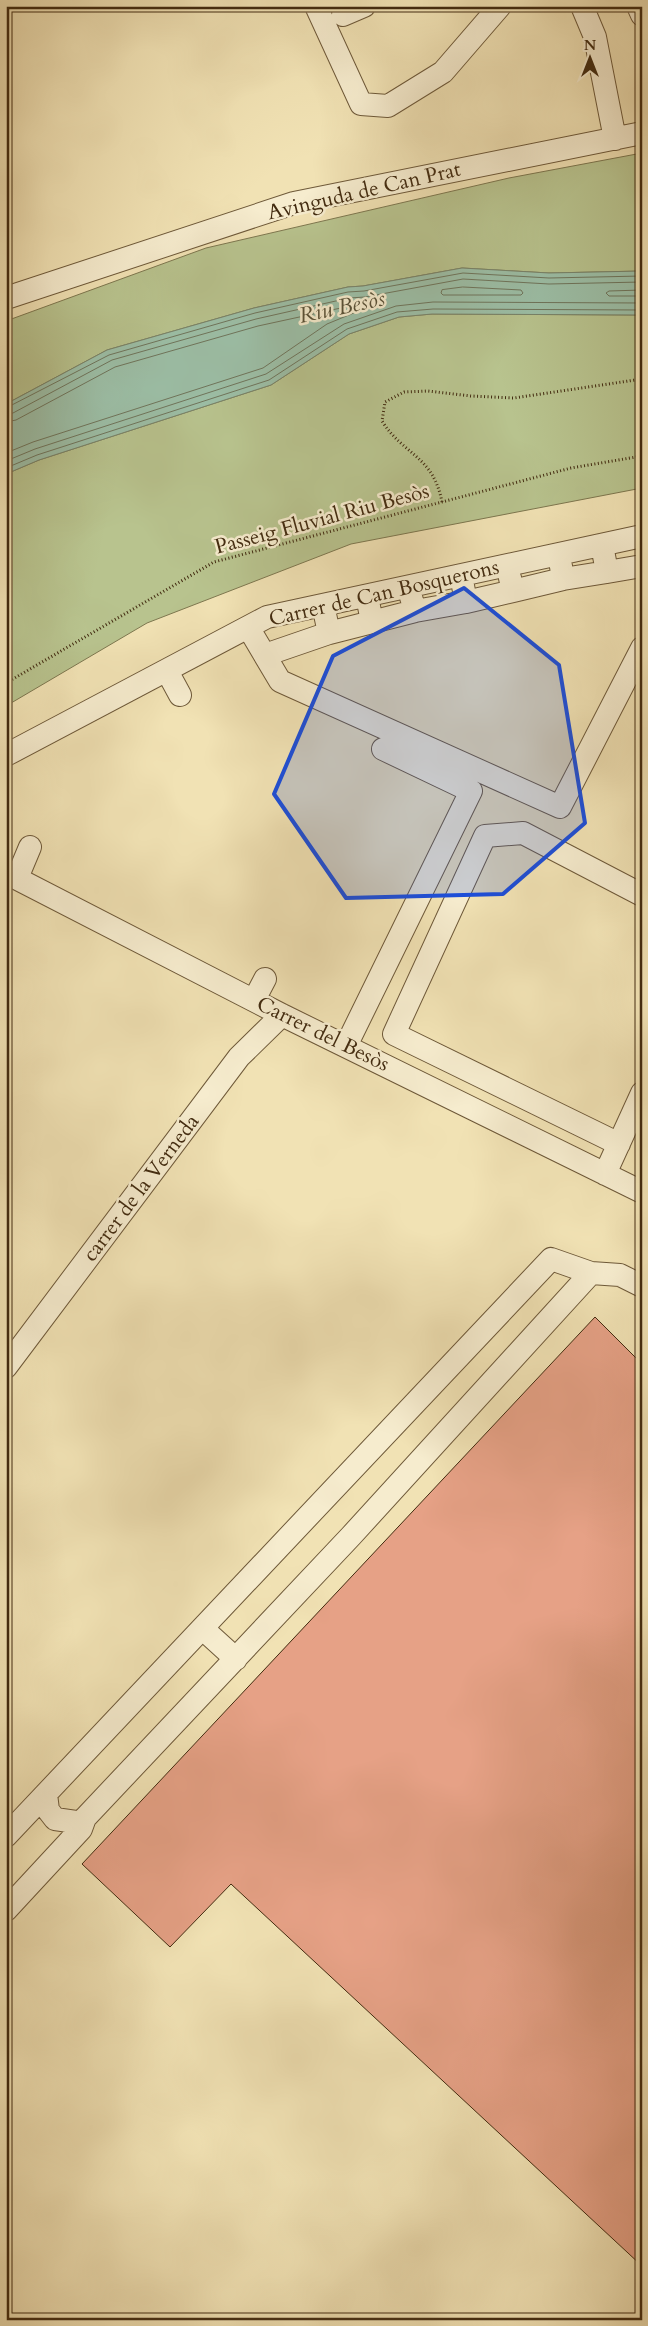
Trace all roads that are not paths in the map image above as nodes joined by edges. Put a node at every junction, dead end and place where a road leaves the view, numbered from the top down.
1 (316, 6) edge
2 (364, 6) edge
3 (582, 6) edge
4 (638, 6) edge
5 (487, 12) edge
6 (343, 15) dead end
7 (642, 15) edge
8 (642, 133) edge
9 (615, 138) junction
10 (6, 298) edge
11 (642, 536) edge
12 (602, 545) junction
13 (559, 554) junction
14 (508, 565) junction
15 (642, 566) edge
16 (607, 572) junction
17 (462, 575) junction
18 (563, 579) junction
19 (409, 587) junction
20 (513, 591) junction
21 (367, 596) junction
22 (466, 602) junction
23 (323, 605) junction
24 (415, 611) junction
25 (291, 612) junction
26 (372, 622) junction
27 (248, 627) junction
28 (330, 633) junction
29 (300, 643) junction
30 (642, 648) edge
31 (265, 655) junction
32 (167, 670) junction
33 (180, 695) dead end
34 (383, 749) dead end
35 (6, 755) edge
36 (30, 847) dead end
37 (11, 876) edge
38 (642, 895) edge
39 (282, 1015) junction
40 (351, 1036) junction
41 (454, 1063) junction
42 (438, 1091) junction
43 (511, 1091) junction
44 (642, 1093) edge
45 (499, 1122) junction
46 (619, 1144) junction
47 (605, 1174) junction
48 (642, 1192) edge
49 (591, 1273) junction
50 (642, 1286) edge
51 (6, 1367) edge
52 (204, 1629) junction
53 (236, 1659) junction
54 (46, 1794) junction
55 (83, 1823) junction
56 (6, 1836) edge
57 (6, 1910) edge

1 - 5 street
2 - 6 street
3 - 9 street
4 - 7 street
8 - 9 street, Avinguda de Can Prat
9 - 10 street, Avinguda de Can Prat
11 - 12 street, Carrer de Can Bosquerons
12 - 13 street, Carrer de Can Bosquerons
12 - 16 street
13 - 14 street, Carrer de Can Bosquerons
13 - 18 street
14 - 17 street, Carrer de Can Bosquerons
14 - 20 street
15 - 16 street
16 - 18 street
17 - 19 street, Carrer de Can Bosquerons
17 - 22 street
18 - 20 street
19 - 21 street, Carrer de Can Bosquerons
19 - 24 street
20 - 22 street
21 - 23 street, Carrer de Can Bosquerons
21 - 26 street
22 - 24 street
23 - 25 street, Carrer de Can Bosquerons
23 - 28 street
24 - 26 street
25 - 27 street, Carrer de Can Bosquerons
25 - 29 street
26 - 28 street
27 - 31 street
27 - 32 street, Carrer de Can Bosquerons
28 - 29 street
29 - 31 street
30 - 31 street
32 - 33 street
32 - 35 street, Carrer de Can Bosquerons
34 - 40 street
36 - 37 street
37 - 39 street, Carrer del Besòs
38 - 41 street
39 - 40 street, Carrer del Besòs
39 - 51 street, carrer de la Verneda
40 - 42 street, Carrer del Besòs
41 - 42 street
41 - 43 street
42 - 45 street, Carrer del Besòs
43 - 45 street
43 - 46 street
44 - 46 street
45 - 47 street, Carrer del Besòs
46 - 47 street
47 - 48 street, Carrer del Besòs
49 - 50 street
49 - 52 street
49 - 53 street
52 - 53 street
52 - 54 street
53 - 55 street
54 - 55 street
54 - 56 street
55 - 57 street

